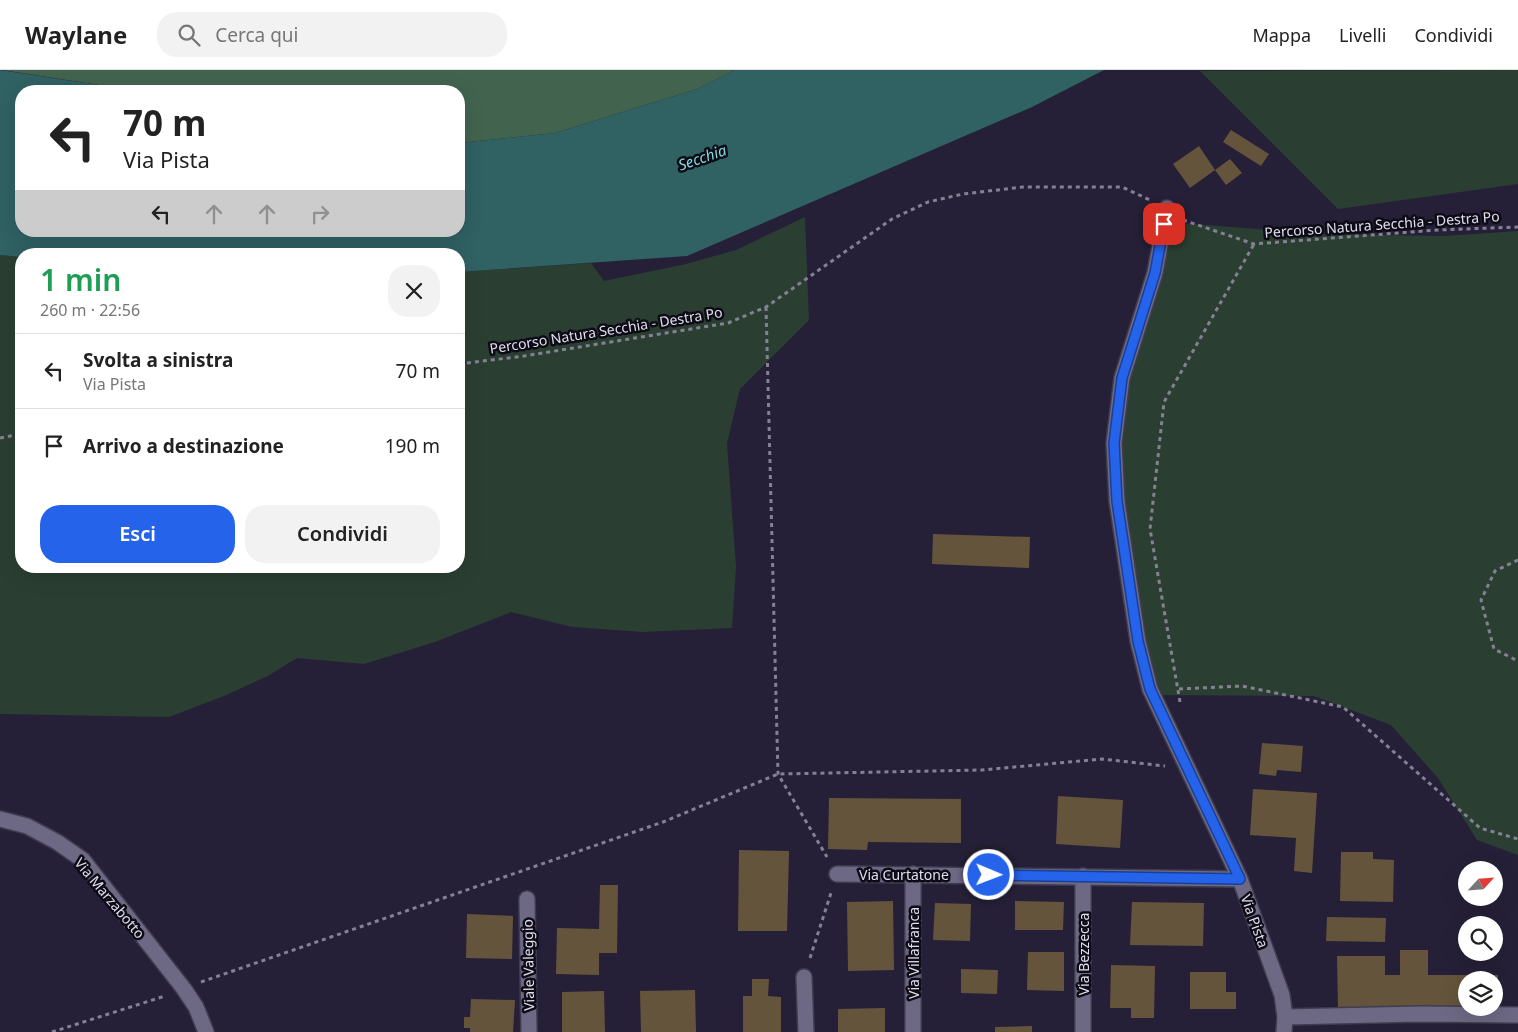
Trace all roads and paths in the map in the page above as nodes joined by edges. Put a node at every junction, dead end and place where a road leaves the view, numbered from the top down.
1 (1167, 208) junction
2 (1518, 227) edge
3 (1254, 244) junction
4 (766, 307) junction
5 (465, 363) edge
6 (15, 435) edge
7 (0, 438) edge
8 (1518, 560) edge
9 (1518, 661) edge
10 (1178, 689) junction
11 (1181, 709) dead end
12 (1187, 769) junction
13 (778, 774) junction
14 (0, 819) edge
15 (1518, 839) edge
16 (837, 874) junction
17 (913, 874) junction
18 (1083, 876) junction
19 (1240, 879) junction
20 (527, 898) dead end
21 (804, 977) joint
22 (184, 990) junction
23 (1518, 1015) edge
24 (1284, 1024) edge
25 (52, 1032) edge
26 (206, 1032) edge
27 (530, 1032) edge
28 (806, 1032) edge
29 (913, 1032) edge
30 (1083, 1032) edge

1 - 3 path, Percorso Natura Secchia - Destra Po
1 - 4 path, Percorso Natura Secchia - Destra Po
1 - 12 street, Via Pista
2 - 3 path, Percorso Natura Secchia - Destra Po
3 - 10 path
4 - 5 path, Percorso Natura Secchia - Destra Po
4 - 13 path
6 - 7 path
8 - 9 path
10 - 11 path
10 - 15 path
12 - 13 path
12 - 19 street, Via Pista
13 - 16 path
13 - 22 path
14 - 22 street, Via Marzabotto
16 - 17 street, Via Curtatone
16 - 21 path
17 - 18 street, Via Curtatone
17 - 29 street, Via Villafranca
18 - 19 street, Via Curtatone
18 - 30 street, Via Bezzecca
19 - 24 street, Via Pista
20 - 27 street, Viale Valeggio
21 - 28 street
22 - 25 path
22 - 26 street, Via Marzabotto
23 - 24 street

